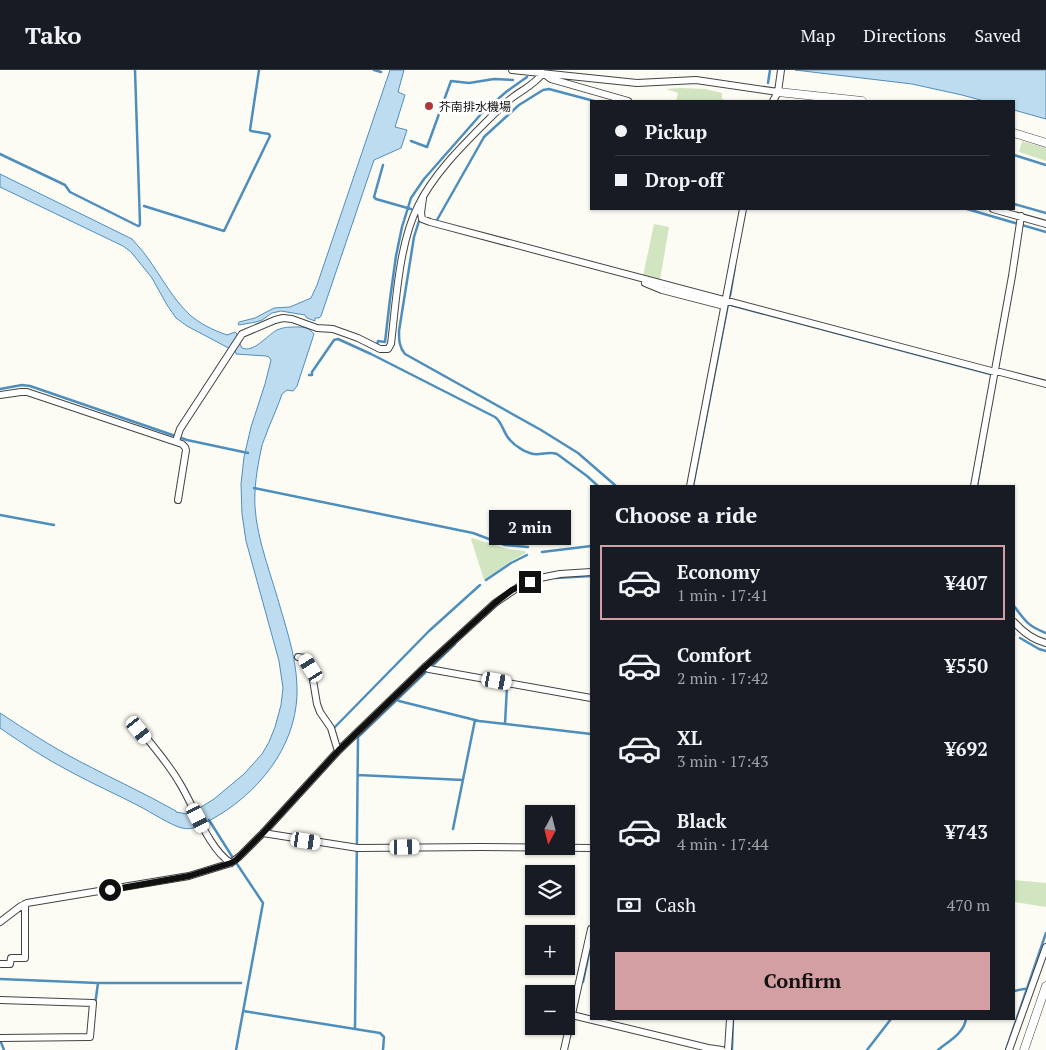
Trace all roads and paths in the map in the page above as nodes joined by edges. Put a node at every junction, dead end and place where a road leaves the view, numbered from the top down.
1 (512, 70) edge
2 (781, 70) edge
3 (542, 73) junction
4 (778, 92) junction
5 (624, 100) edge
6 (774, 100) edge
7 (853, 100) edge
8 (1015, 133) edge
9 (1046, 143) edge
10 (424, 195) junction
11 (743, 210) edge
12 (995, 210) edge
13 (1020, 222) junction
14 (1046, 224) edge
15 (644, 283) dead end
16 (725, 303) junction
17 (995, 372) junction
18 (1046, 384) edge
19 (0, 395) edge
20 (176, 441) junction
21 (690, 485) edge
22 (974, 485) edge
23 (178, 500) dead end
24 (590, 572) edge
25 (1015, 623) edge
26 (1046, 643) edge
27 (298, 657) dead end
28 (427, 668) junction
29 (590, 698) edge
30 (139, 730) dead end
31 (339, 750) junction
32 (263, 833) junction
33 (590, 848) edge
34 (233, 862) junction
35 (25, 904) junction
36 (0, 922) edge
37 (590, 934) edge
38 (1046, 946) edge
39 (0, 964) edge
40 (1046, 986) edge
41 (0, 1000) edge
42 (575, 1001) edge
43 (575, 1016) edge
44 (590, 1020) edge
45 (592, 1020) edge
46 (730, 1020) edge
47 (567, 1035) edge
48 (0, 1038) edge
49 (708, 1049) edge
50 (564, 1050) edge
51 (722, 1050) edge
52 (728, 1050) edge
53 (1010, 1050) edge
54 (1024, 1050) edge

1 - 3 street
2 - 4 street
3 - 4 street
3 - 5 street
3 - 10 street
4 - 6 street
4 - 7 street
8 - 9 street
10 - 16 street
10 - 20 street
11 - 16 street
12 - 13 street
13 - 14 street
13 - 17 street
15 - 16 street
16 - 17 street
16 - 21 street
17 - 18 street
17 - 22 street
19 - 20 street
20 - 23 street
24 - 28 street
25 - 26 street
27 - 31 street
28 - 29 street
28 - 31 street
30 - 34 street
31 - 32 street
32 - 33 street
32 - 34 street
34 - 35 street
35 - 36 street
35 - 39 street
37 - 42 street
38 - 53 street
40 - 54 street
41 - 48 street
43 - 44 street
45 - 49 street
46 - 52 street
47 - 50 street
49 - 51 street

